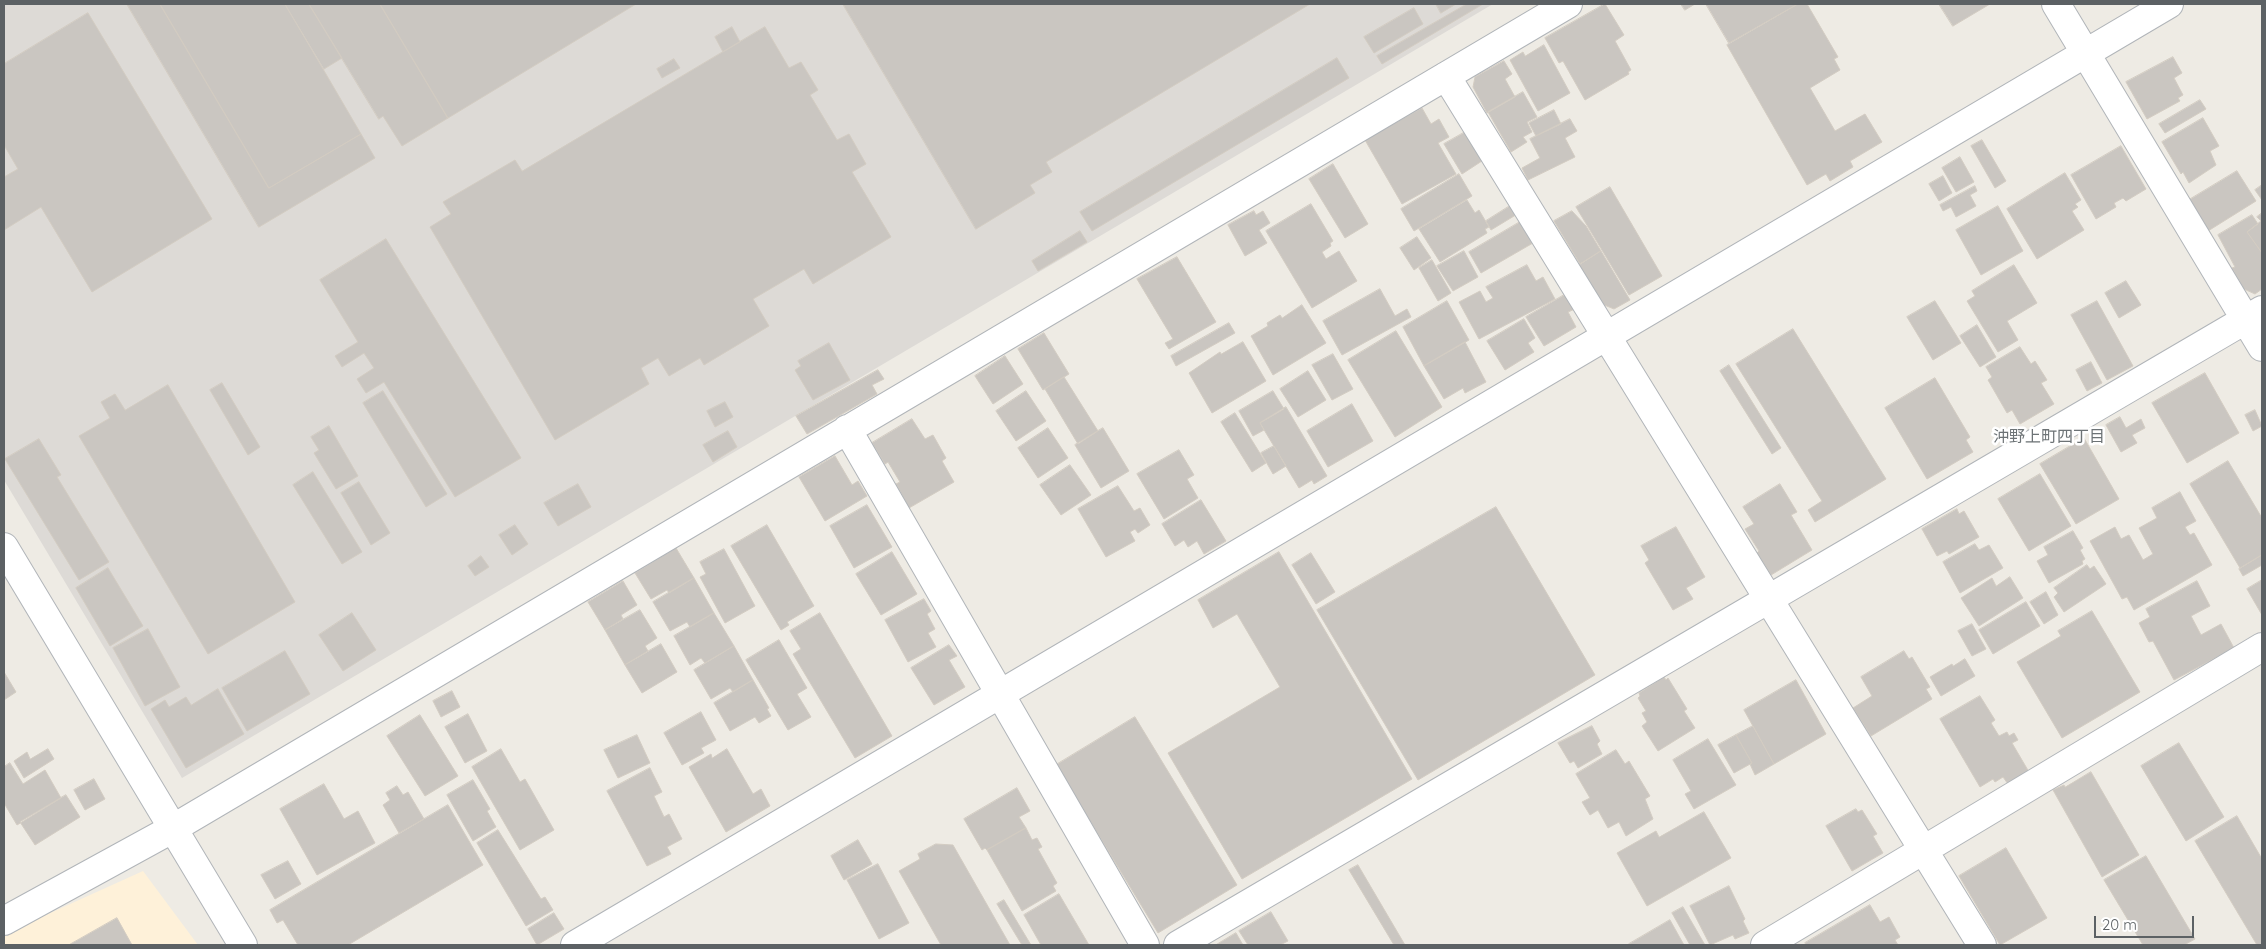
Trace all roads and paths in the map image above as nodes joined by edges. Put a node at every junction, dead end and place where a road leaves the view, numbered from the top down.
1 (1568, 4) edge
2 (2056, 4) edge
3 (2169, 4) edge
4 (2085, 53) junction
5 (1446, 76) junction
6 (2254, 315) edge
7 (1607, 334) junction
8 (2262, 347) edge
9 (847, 429) junction
10 (4, 547) edge
11 (1768, 598) junction
12 (2262, 647) edge
13 (1000, 694) junction
14 (172, 829) junction
15 (1925, 851) junction
16 (4, 921) edge
17 (243, 945) edge
18 (575, 945) edge
19 (1145, 945) edge
20 (1178, 945) edge
21 (1765, 945) edge
22 (1982, 945) edge

1 - 5 street
2 - 4 street
3 - 4 street
4 - 6 street
4 - 7 street
5 - 7 street
5 - 9 street
6 - 8 street
6 - 11 street
7 - 11 street
7 - 13 street
9 - 13 street
9 - 14 street
10 - 14 street
11 - 15 street
11 - 20 street
12 - 15 street
13 - 18 street
13 - 19 street
14 - 16 street
14 - 17 street
15 - 21 street
15 - 22 street

